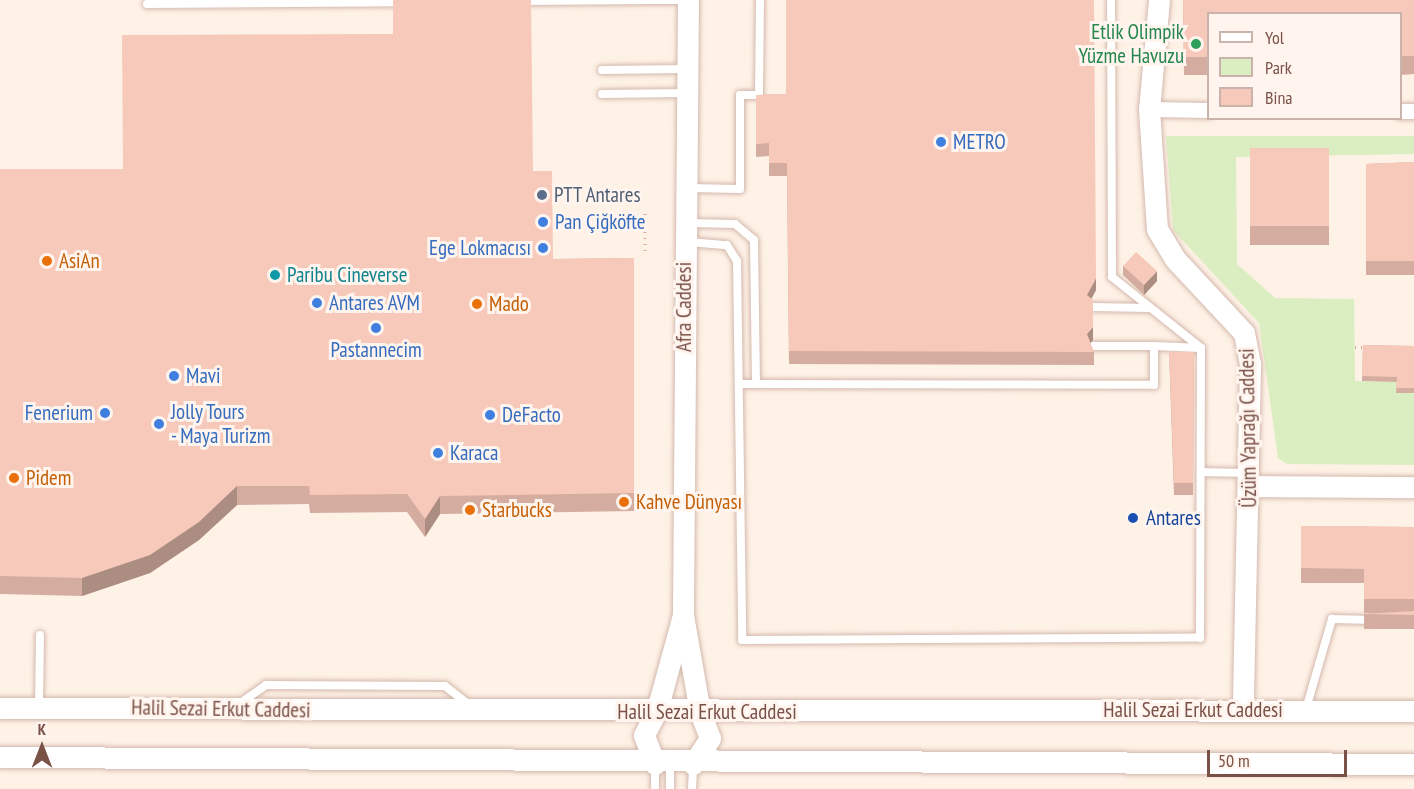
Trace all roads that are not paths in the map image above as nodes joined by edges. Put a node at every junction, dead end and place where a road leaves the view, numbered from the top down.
1 (680, 0) edge
2 (688, 0) edge
3 (760, 0) edge
4 (1111, 0) edge
5 (1160, 0) edge
6 (510, 1) edge
7 (416, 2) edge
8 (147, 4) dead end
9 (687, 69) junction
10 (602, 70) dead end
11 (686, 93) junction
12 (602, 94) dead end
13 (1149, 109) junction
14 (1207, 110) edge
15 (685, 188) junction
16 (684, 232) junction
17 (1093, 307) edge
18 (1149, 308) junction
19 (1093, 345) edge
20 (1154, 346) junction
21 (1201, 348) junction
22 (739, 384) junction
23 (756, 384) junction
24 (1201, 472) junction
25 (1251, 479) junction
26 (1414, 487) edge
27 (683, 615) junction
28 (1391, 620) edge
29 (40, 635) dead end
30 (0, 708) edge
31 (39, 708) junction
32 (657, 710) junction
33 (1243, 710) junction
34 (1306, 710) junction
35 (1414, 711) edge
36 (700, 712) junction
37 (0, 757) edge
38 (662, 764) junction
39 (693, 764) junction
40 (1414, 764) edge
41 (655, 789) edge
42 (670, 789) edge
43 (693, 789) edge

1 - 6 lane
2 - 9 main road, Afra Caddesi
3 - 15 lane
4 - 18 lane
5 - 13 main road, Üzüm Yaprağı Caddesi
7 - 8 lane
9 - 10 lane
9 - 11 main road, Afra Caddesi
11 - 12 lane
11 - 15 main road, Afra Caddesi
13 - 14 street
13 - 25 main road, Üzüm Yaprağı Caddesi
15 - 16 main road, Afra Caddesi
16 - 22 lane
16 - 23 lane
16 - 27 main road, Afra Caddesi
17 - 18 lane
18 - 21 lane
19 - 20 lane
20 - 21 lane
20 - 23 lane
21 - 24 lane
22 - 23 lane
22 - 24 lane
24 - 25 lane
25 - 26 main road
25 - 33 main road, Üzüm Yaprağı Caddesi
27 - 32 main road, Afra Caddesi
27 - 36 main road, Afra Caddesi
28 - 34 lane
29 - 31 lane
30 - 31 main road, Halil Sezai Erkut Caddesi
31 - 32 main road, Halil Sezai Erkut Caddesi
32 - 36 main road, Halil Sezai Erkut Caddesi
32 - 38 main road
33 - 34 main road, Halil Sezai Erkut Caddesi
33 - 36 main road, Halil Sezai Erkut Caddesi
34 - 35 main road, Halil Sezai Erkut Caddesi
36 - 39 main road
37 - 38 main road
38 - 39 main road
38 - 41 lane
38 - 42 lane
39 - 40 main road
39 - 43 lane

